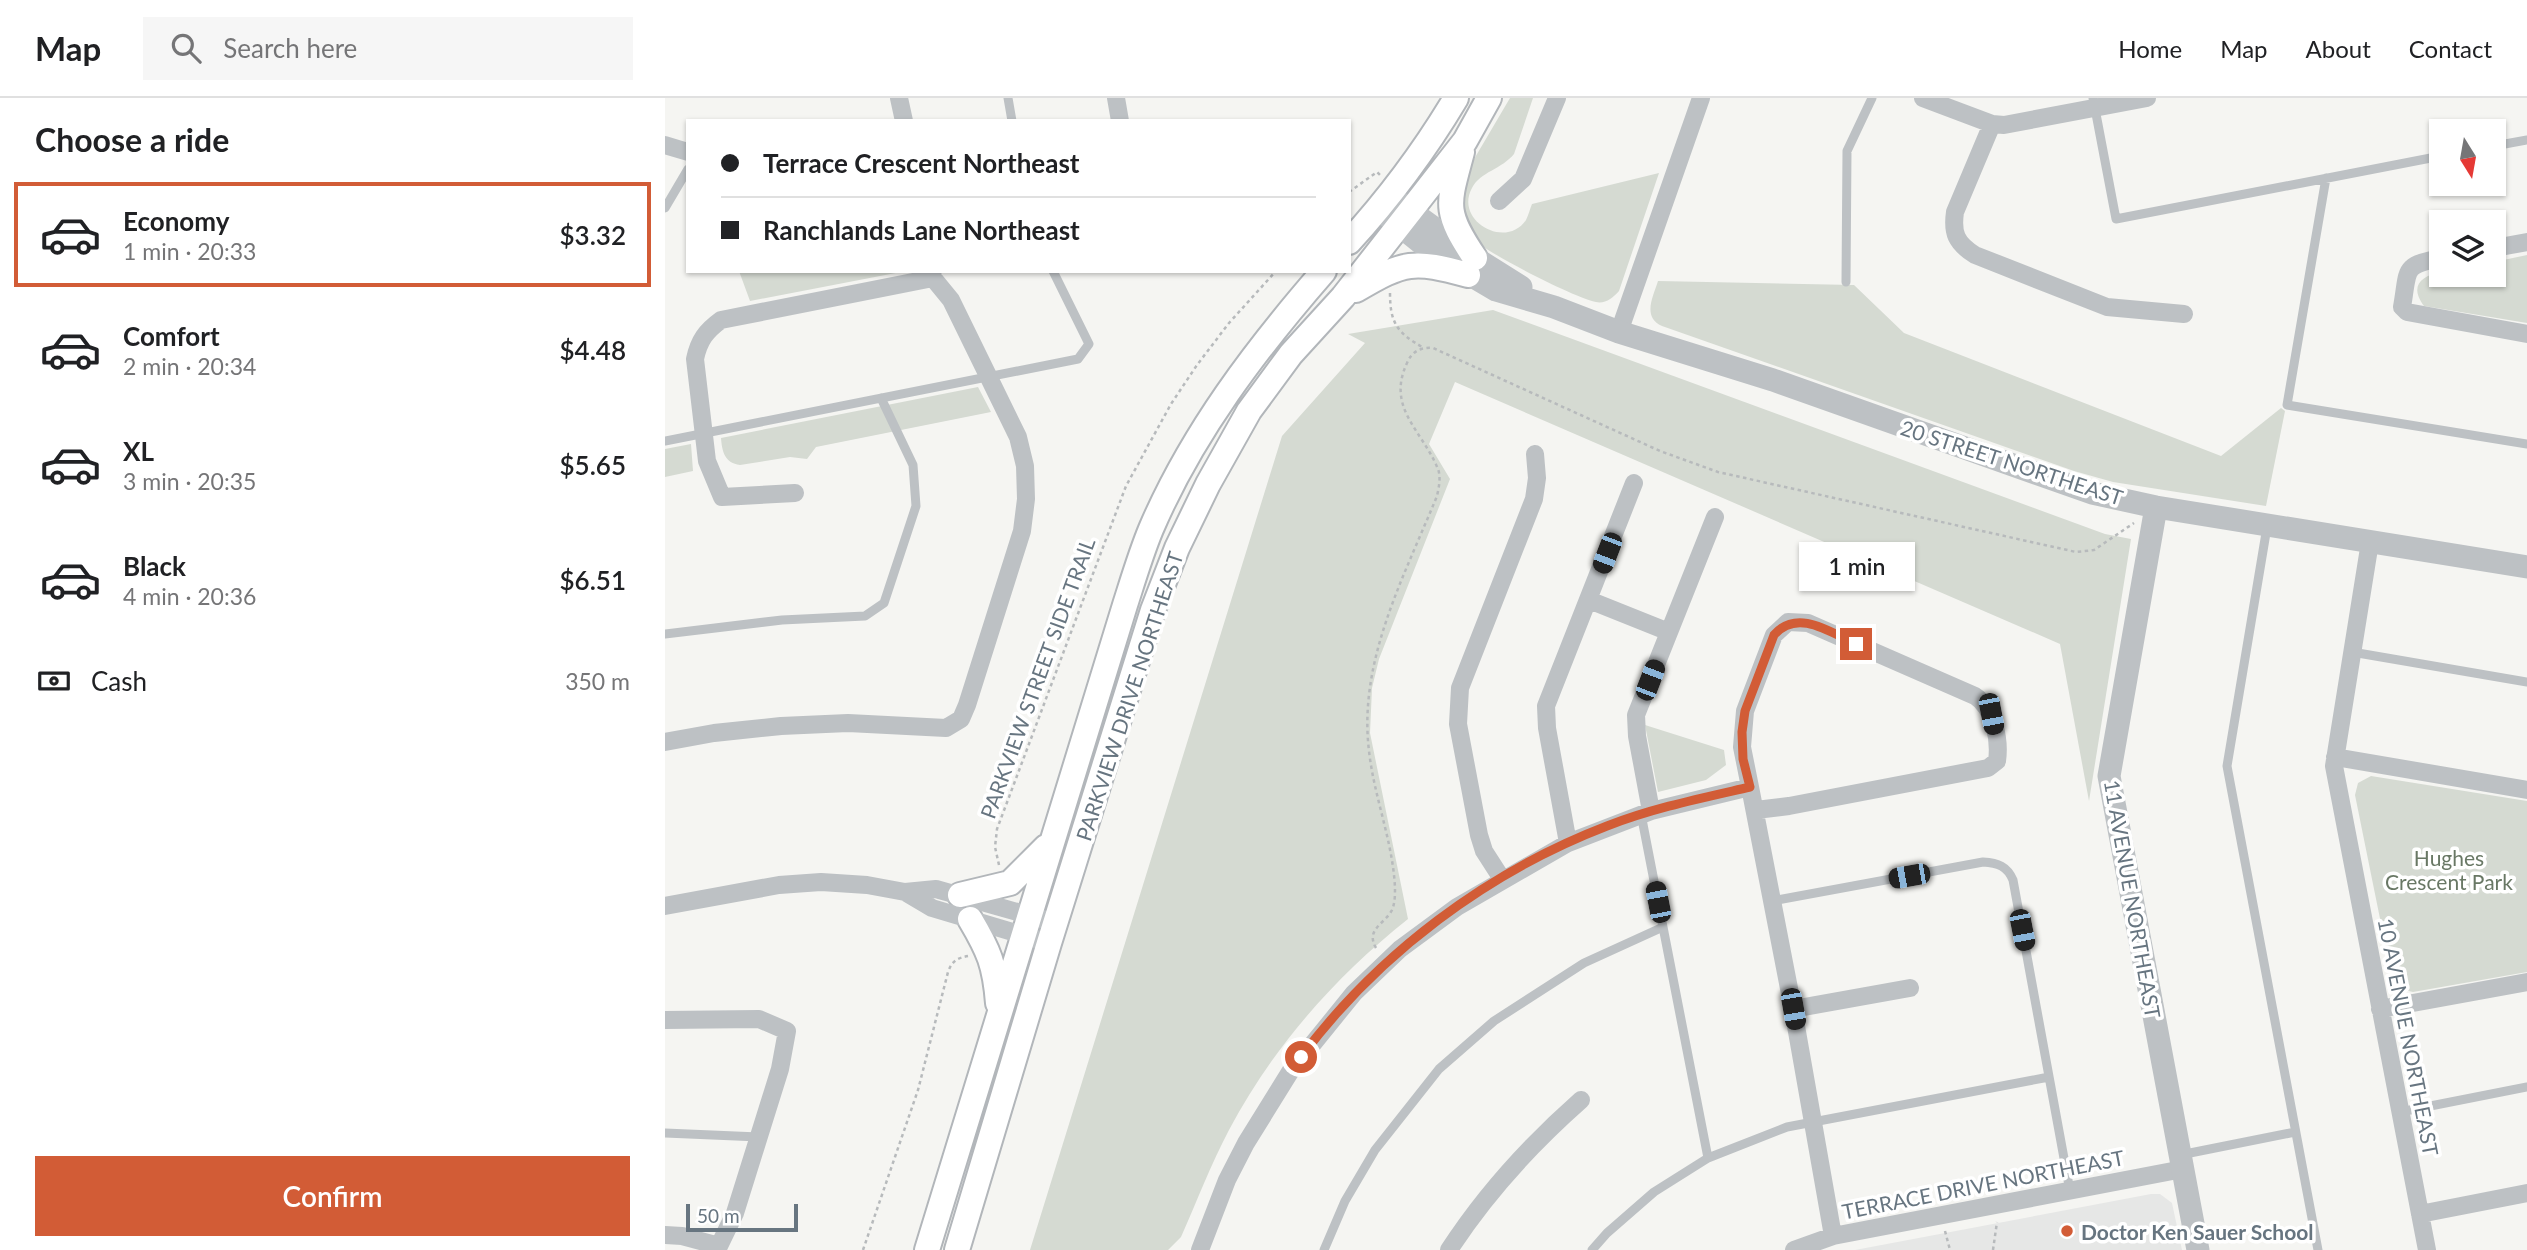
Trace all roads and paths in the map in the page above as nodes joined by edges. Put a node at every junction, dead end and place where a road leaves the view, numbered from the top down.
1 (899, 98) edge
2 (1008, 98) edge
3 (1116, 98) edge
4 (1456, 98) edge
5 (1489, 98) edge
6 (1557, 98) edge
7 (1701, 98) edge
8 (1872, 98) edge
9 (1923, 98) edge
10 (2147, 98) edge
11 (2094, 103) edge
12 (904, 119) edge
13 (1012, 119) edge
14 (1120, 119) edge
15 (1992, 124) junction
16 (2527, 140) edge
17 (1465, 141) junction
18 (2506, 144) edge
19 (665, 145) edge
20 (686, 151) edge
21 (2429, 158) edge
22 (686, 172) edge
23 (2326, 178) junction
24 (1351, 191) edge
25 (1383, 194) junction
26 (1499, 201) dead end
27 (665, 208) edge
28 (1405, 219) junction
29 (1351, 239) edge
30 (2527, 242) edge
31 (2506, 246) edge
32 (2429, 261) edge
33 (1471, 266) junction
34 (1054, 273) edge
35 (1274, 273) edge
36 (1322, 273) edge
37 (932, 275) edge
38 (1846, 282) dead end
39 (1390, 283) dead end
40 (1343, 297) junction
41 (2184, 314) dead end
42 (1619, 332) junction
43 (2527, 334) edge
44 (1424, 348) dead end
45 (988, 376) junction
46 (881, 398) junction
47 (704, 433) junction
48 (665, 441) edge
49 (2527, 443) edge
50 (1535, 454) dead end
51 (1634, 482) dead end
52 (796, 493) dead end
53 (2156, 507) junction
54 (1715, 517) dead end
55 (2267, 525) junction
56 (2370, 542) junction
57 (2527, 567) edge
58 (1589, 600) junction
59 (1669, 632) junction
60 (665, 634) edge
61 (2352, 652) junction
62 (2527, 682) edge
63 (665, 742) edge
64 (2335, 757) junction
65 (1750, 787) junction
66 (2527, 790) edge
67 (1756, 810) junction
68 (1646, 813) junction
69 (1051, 841) junction
70 (1568, 843) junction
71 (1502, 879) junction
72 (1010, 883) junction
73 (905, 892) junction
74 (960, 895) junction
75 (1772, 901) junction
76 (665, 906) edge
77 (970, 919) junction
78 (1026, 925) junction
79 (1663, 927) junction
80 (1052, 933) junction
81 (989, 952) junction
82 (2527, 982) edge
83 (1910, 988) dead end
84 (1793, 1009) junction
85 (2380, 1009) junction
86 (999, 1014) junction
87 (665, 1020) edge
88 (2049, 1077) junction
89 (2527, 1087) edge
90 (1581, 1100) dead end
91 (2400, 1112) junction
92 (1813, 1121) junction
93 (2295, 1132) junction
94 (665, 1133) edge
95 (759, 1137) junction
96 (1708, 1158) junction
97 (2182, 1162) junction
98 (2070, 1191) junction
99 (2527, 1193) edge
100 (2420, 1214) junction
101 (1997, 1221) dead end
102 (1945, 1231) dead end
103 (665, 1235) edge
104 (1833, 1236) junction
105 (719, 1248) edge
106 (863, 1250) edge
107 (927, 1250) edge
108 (957, 1250) edge
109 (1200, 1250) edge
110 (1324, 1250) edge
111 (1449, 1250) edge
112 (1592, 1250) edge
113 (1794, 1250) edge
114 (1950, 1250) edge
115 (1993, 1250) edge
116 (2198, 1250) edge
117 (2318, 1250) edge
118 (2427, 1250) edge

1 - 12 street
2 - 13 lane
3 - 14 street
4 - 25 main road
5 - 17 main road, PARKVIEW DRIVE NORTHEAST
6 - 26 street
7 - 42 street
8 - 38 lane
9 - 15 street
10 - 11 street
11 - 15 street
11 - 23 lane
15 - 41 street
16 - 18 lane
17 - 28 main road, PARKVIEW DRIVE NORTHEAST
17 - 33 main road
19 - 20 street
21 - 23 lane
22 - 27 lane
23 - 49 lane
24 - 25 path
25 - 28 street, 20 STREET NORTHEAST
25 - 29 main road
28 - 33 street, 20 STREET NORTHEAST
28 - 40 main road, PARKVIEW DRIVE NORTHEAST
30 - 31 street
32 - 43 street
33 - 40 main road
33 - 42 street, 20 STREET NORTHEAST
34 - 45 lane
35 - 72 path, PARKVIEW STREET SIDE TRAIL
36 - 69 main road, PARKVIEW DRIVE NORTHEAST
37 - 45 street
37 - 47 street
39 - 44 path
40 - 80 main road, PARKVIEW DRIVE NORTHEAST
42 - 53 street, 20 STREET NORTHEAST
45 - 46 lane
45 - 63 street
46 - 47 lane
46 - 60 lane
47 - 48 lane
47 - 52 street
50 - 71 street
51 - 58 street
53 - 55 street, 20 STREET NORTHEAST
53 - 97 street, 11 AVENUE NORTHEAST
54 - 59 street
55 - 56 street, 20 STREET NORTHEAST
55 - 93 lane
56 - 57 street, 20 STREET NORTHEAST
56 - 61 street, 10 AVENUE NORTHEAST
58 - 59 street
58 - 70 street
59 - 68 street
61 - 62 lane
61 - 64 street, 10 AVENUE NORTHEAST
64 - 66 street
64 - 85 street, 10 AVENUE NORTHEAST
65 - 67 street
65 - 67 street
65 - 68 street
67 - 75 street
68 - 70 street
68 - 79 lane
69 - 72 main road
69 - 78 main road, PARKVIEW DRIVE NORTHEAST
70 - 71 street
71 - 109 street
72 - 74 main road
73 - 74 street
73 - 76 street
73 - 77 street
74 - 78 street
75 - 84 street
75 - 88 lane
77 - 78 street
77 - 81 main road
78 - 80 street
78 - 86 main road, PARKVIEW DRIVE NORTHEAST
79 - 96 lane
79 - 110 lane
80 - 108 main road, PARKVIEW DRIVE NORTHEAST
81 - 86 main road
81 - 106 path
82 - 85 street
83 - 84 street
84 - 92 street
85 - 91 street, 10 AVENUE NORTHEAST
86 - 107 main road, PARKVIEW DRIVE NORTHEAST
87 - 95 street
88 - 92 lane
88 - 98 lane
89 - 91 lane
90 - 111 street
91 - 100 street, 10 AVENUE NORTHEAST
92 - 96 lane
92 - 104 street
93 - 97 lane
93 - 117 lane
94 - 95 lane
95 - 105 street
96 - 112 lane
97 - 98 street, TERRACE DRIVE NORTHEAST
97 - 116 street, 11 AVENUE NORTHEAST
98 - 104 street, TERRACE DRIVE NORTHEAST
99 - 100 street
100 - 118 street, 10 AVENUE NORTHEAST
101 - 115 path
102 - 114 path
103 - 105 street
104 - 113 street, TERRACE DRIVE NORTHEAST

